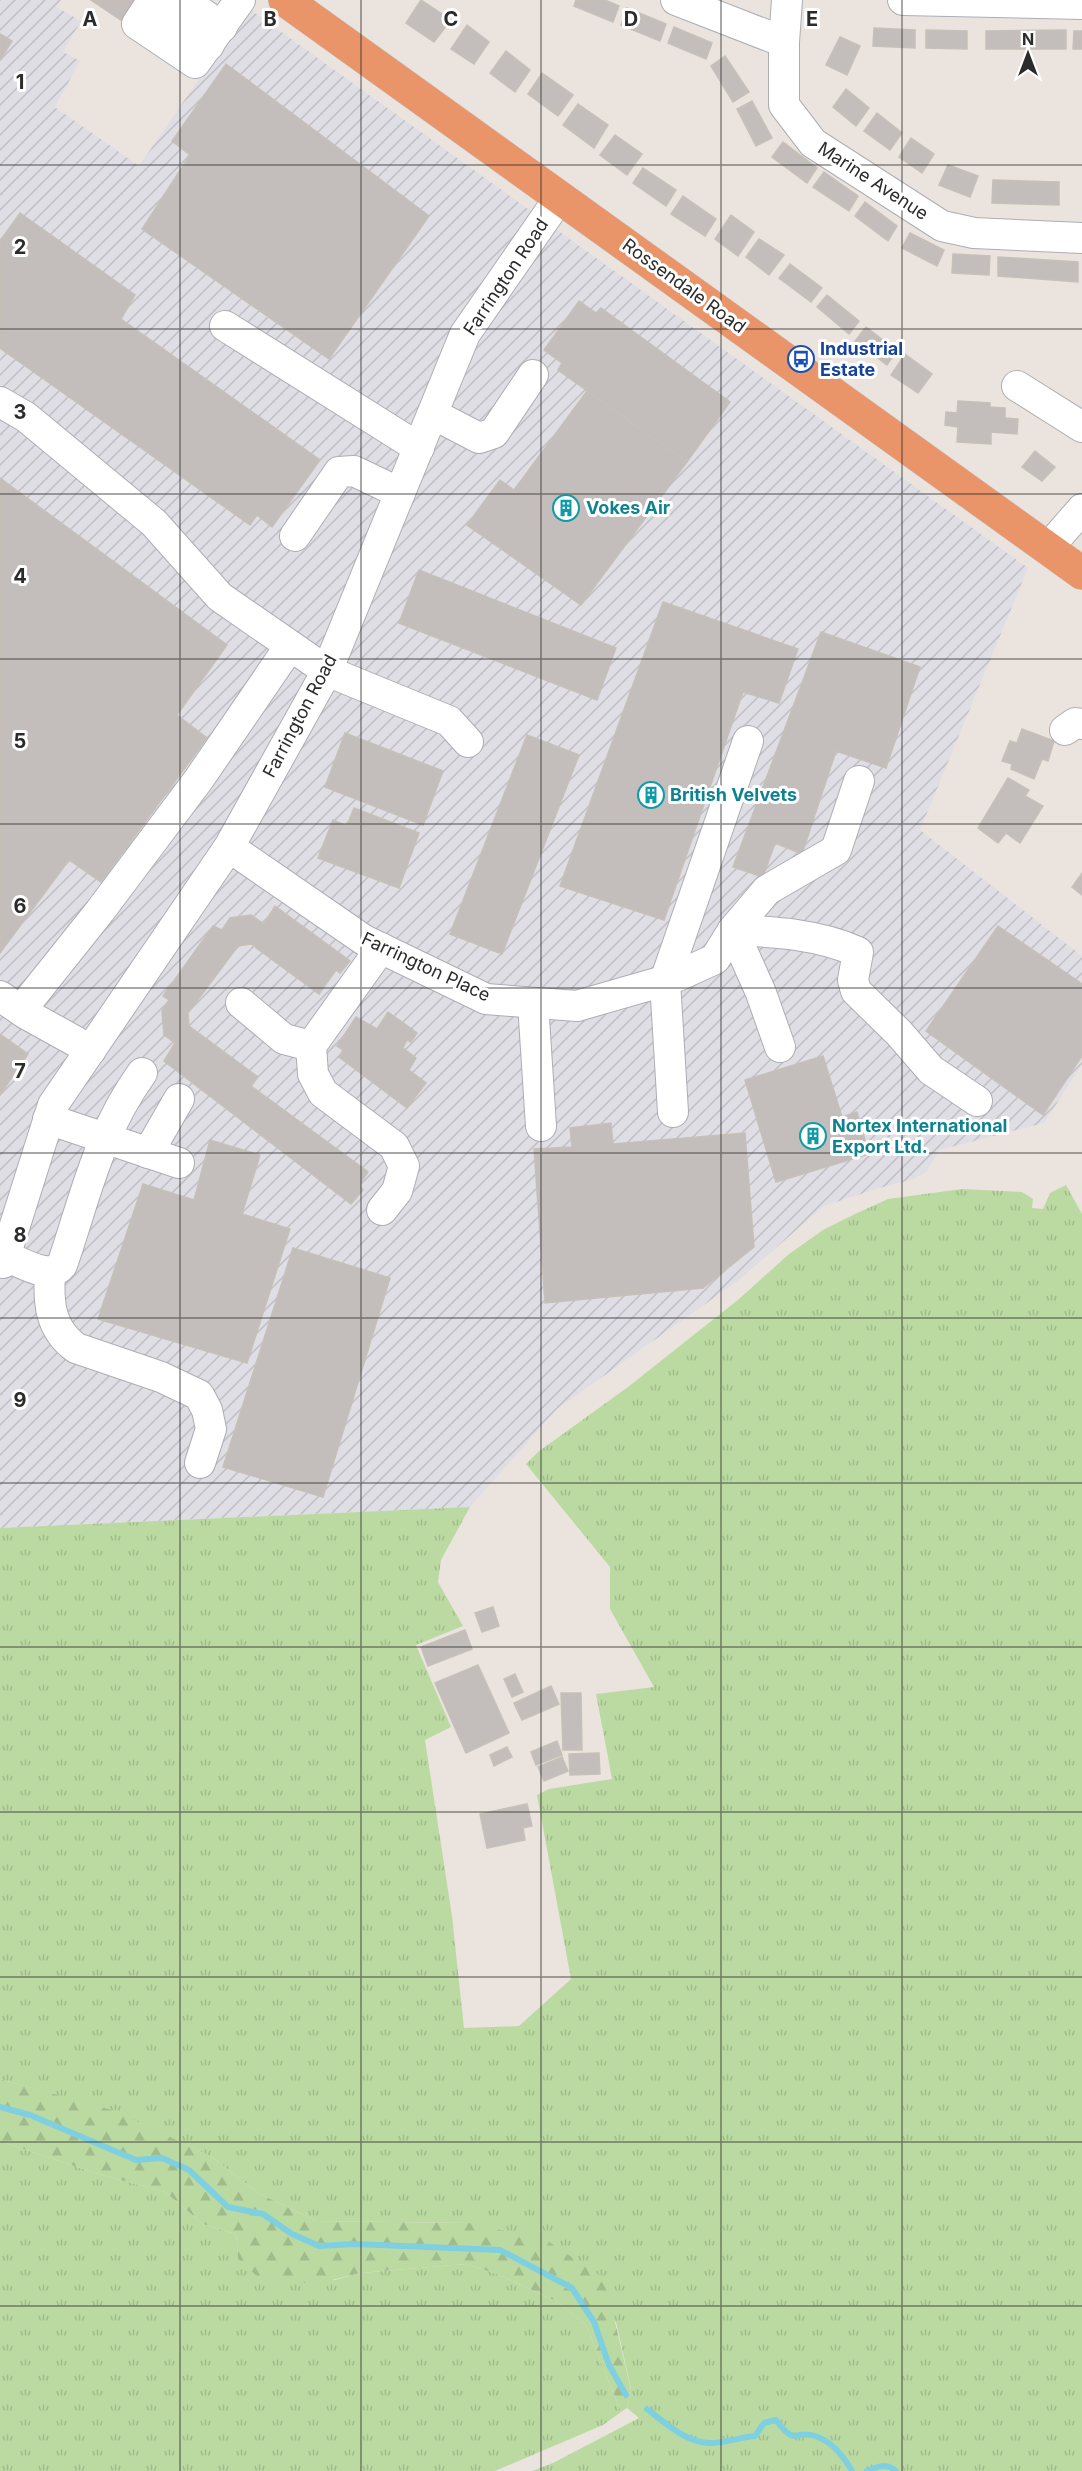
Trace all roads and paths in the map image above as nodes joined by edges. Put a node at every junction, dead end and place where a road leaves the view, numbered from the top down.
1 (183, 0) edge
2 (285, 0) edge
3 (676, 0) edge
4 (787, 0) edge
5 (903, 0) edge
6 (151, 2) edge
7 (1082, 4) edge
8 (224, 16) edge
9 (784, 42) junction
10 (560, 197) junction
11 (1082, 238) edge
12 (225, 326) dead end
13 (533, 375) dead end
14 (1017, 386) dead end
15 (0, 402) edge
16 (433, 414) junction
17 (1082, 427) edge
18 (419, 448) junction
19 (400, 493) junction
20 (1082, 509) edge
21 (295, 536) dead end
22 (1048, 548) junction
23 (1082, 573) edge
24 (290, 646) junction
25 (327, 671) junction
26 (747, 741) dead end
27 (468, 742) dead end
28 (859, 781) dead end
29 (229, 847) junction
30 (733, 930) junction
31 (381, 948) junction
32 (665, 981) junction
33 (10, 1003) edge
34 (241, 1003) dead end
35 (533, 1003) junction
36 (312, 1046) junction
37 (780, 1047) dead end
38 (91, 1050) junction
39 (142, 1073) dead end
40 (179, 1099) dead end
41 (977, 1101) dead end
42 (673, 1112) dead end
43 (48, 1119) junction
44 (541, 1126) dead end
45 (103, 1139) junction
46 (148, 1153) junction
47 (179, 1163) dead end
48 (382, 1210) dead end
49 (8, 1218) edge
50 (50, 1273) junction
51 (200, 1463) dead end

1 - 8 street
2 - 10 highway, Rossendale Road
3 - 9 street
4 - 9 street, Marine Avenue
5 - 7 street
6 - 8 street
9 - 11 street, Marine Avenue
10 - 16 street, Farrington Road
10 - 22 highway, Rossendale Road
12 - 18 street
13 - 16 street
14 - 17 street
15 - 24 street
16 - 18 street, Farrington Road
18 - 19 street, Farrington Road
19 - 21 street
19 - 25 street, Farrington Road
20 - 22 street
22 - 23 highway, Rossendale Road
24 - 25 street
24 - 33 street
25 - 27 street
25 - 29 street, Farrington Road
26 - 32 street
28 - 30 street, Farrington Place
29 - 31 street, Farrington Place
29 - 38 street, Farrington Road
30 - 32 street, Farrington Place
30 - 37 street
30 - 41 street
31 - 35 street, Farrington Place
31 - 36 street
32 - 35 street, Farrington Place
32 - 42 street
33 - 38 street
34 - 36 street
35 - 44 street
36 - 48 street
38 - 43 street, Farrington Road
39 - 45 street
40 - 46 street
43 - 45 street
43 - 49 street, Farrington Road
45 - 46 street
45 - 50 street
46 - 47 street
49 - 50 street, Farrington Road
50 - 51 street

